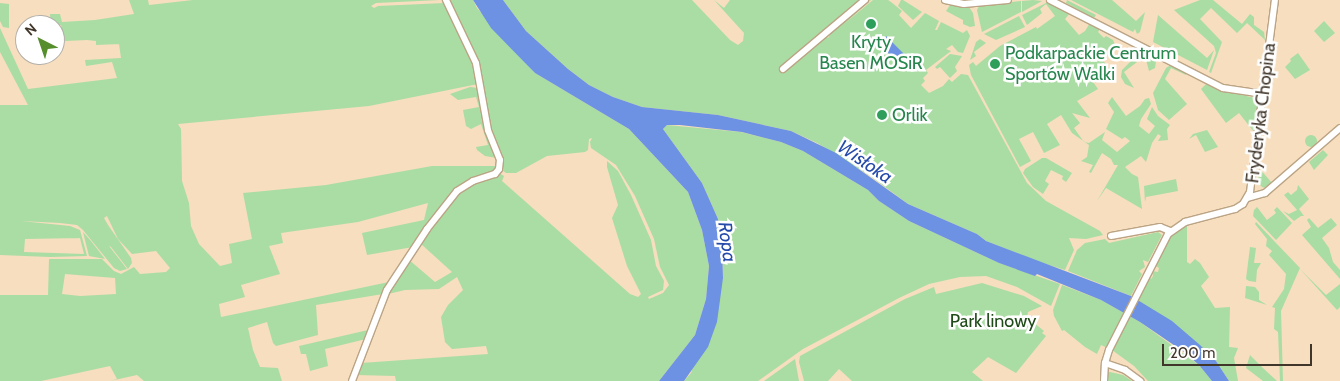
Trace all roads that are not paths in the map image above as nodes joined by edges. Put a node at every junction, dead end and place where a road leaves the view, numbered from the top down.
1 (446, 0) edge
2 (865, 0) edge
3 (944, 0) edge
4 (1008, 0) edge
5 (1050, 0) edge
6 (1275, 0) edge
7 (783, 69) dead end
8 (1264, 94) junction
9 (1340, 128) edge
10 (1247, 198) junction
11 (1170, 231) junction
12 (1110, 236) dead end
13 (1105, 363) junction
14 (352, 381) edge
15 (1104, 381) edge
16 (1140, 381) edge

1 - 14 street
2 - 7 street
3 - 4 street
5 - 8 street
6 - 8 street, Fryderyka Chopina
8 - 10 street, Fryderyka Chopina
9 - 10 street
10 - 11 street, Fryderyka Chopina
11 - 12 street, Fryderyka Chopina
11 - 13 street
13 - 15 street
13 - 16 street

